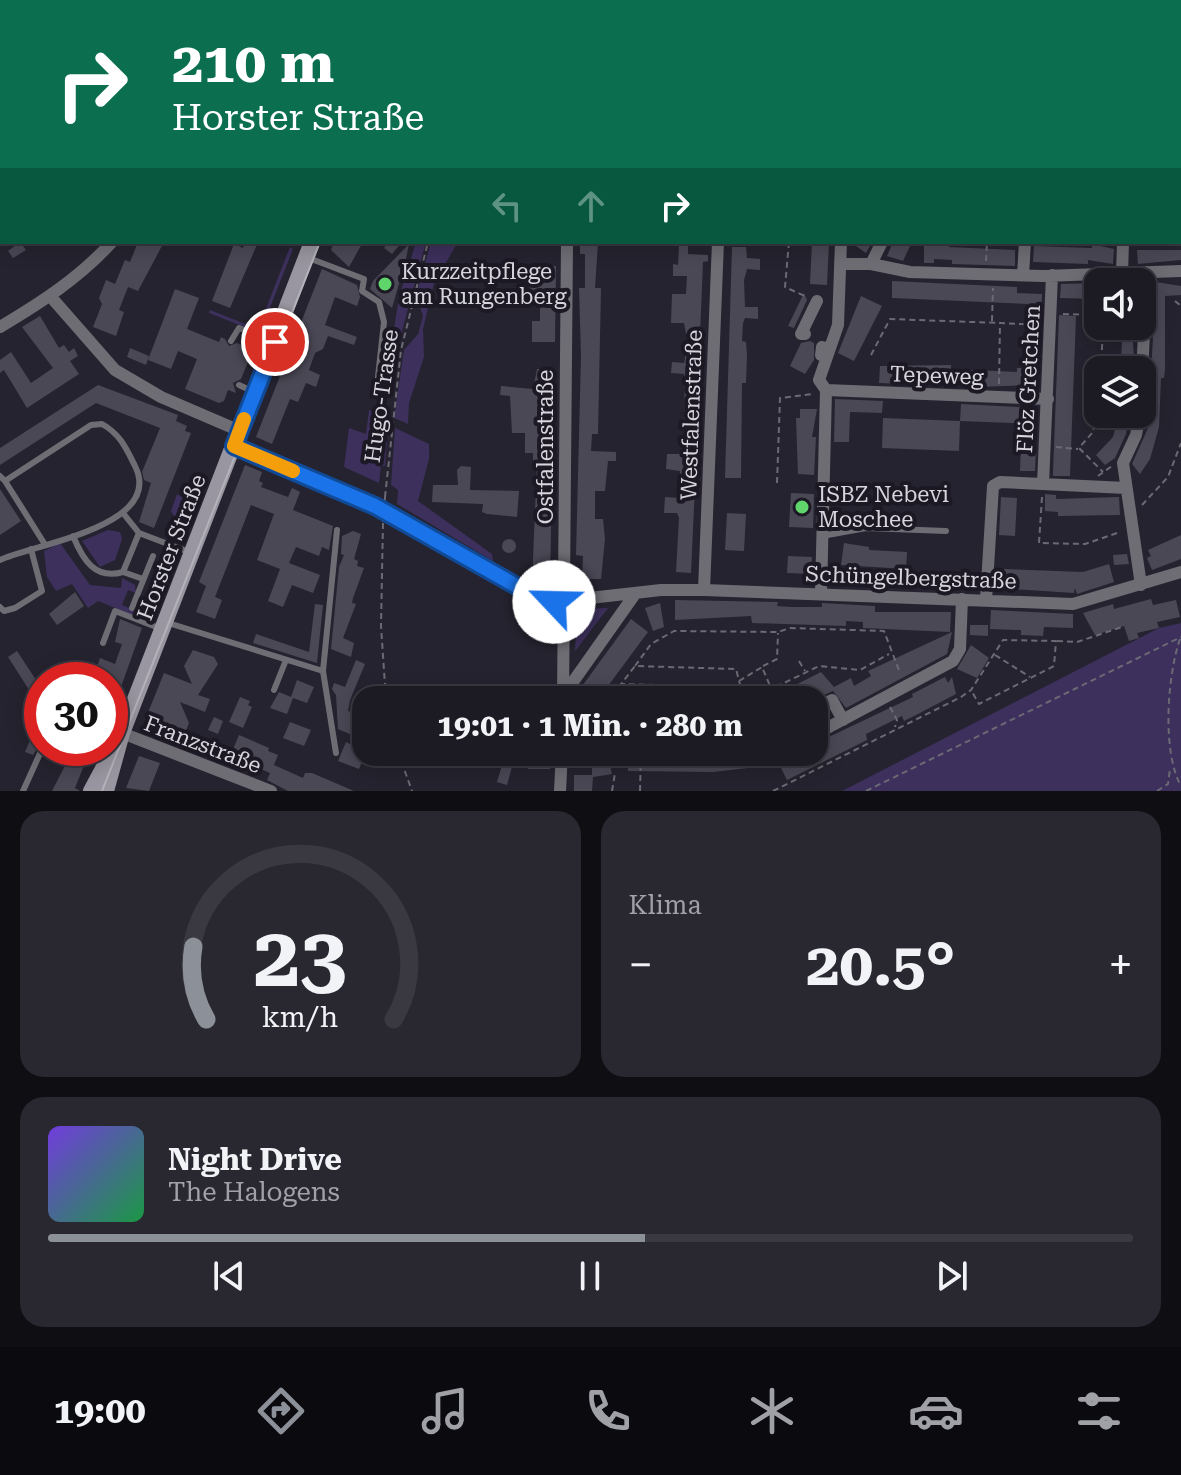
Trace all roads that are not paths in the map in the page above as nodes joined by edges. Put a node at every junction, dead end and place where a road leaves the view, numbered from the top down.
1 (110, 244) edge
2 (567, 244) edge
3 (718, 244) edge
4 (841, 244) edge
5 (881, 244) edge
6 (1025, 244) edge
7 (1123, 244) edge
8 (309, 250) edge
9 (871, 264) junction
10 (841, 268) junction
11 (1122, 268) edge
12 (1181, 271) edge
13 (1156, 272) edge
14 (1023, 275) junction
15 (1052, 275) junction
16 (1084, 275) edge
17 (51, 297) junction
18 (817, 301) road end
19 (0, 327) edge
20 (805, 334) dead end
21 (231, 341) dead end
22 (275, 342) junction
23 (826, 390) junction
24 (376, 395) dead end
25 (1048, 399) junction
26 (1136, 428) edge
27 (237, 439) junction
28 (3, 478) edge
29 (1043, 484) junction
30 (1126, 488) junction
31 (123, 513) junction
32 (337, 530) dead end
33 (946, 531) dead end
34 (139, 533) junction
35 (73, 536) junction
36 (822, 536) junction
37 (44, 543) junction
38 (31, 549) junction
39 (192, 553) junction
40 (153, 556) dead end
41 (0, 560) edge
42 (123, 572) junction
43 (1181, 572) edge
44 (143, 579) junction
45 (1141, 585) junction
46 (704, 590) junction
47 (821, 593) junction
48 (635, 594) junction
49 (962, 599) junction
50 (986, 600) junction
51 (564, 601) junction
52 (0, 607) edge
53 (132, 608) dead end
54 (164, 626) junction
55 (103, 643) dead end
56 (286, 660) junction
57 (323, 671) junction
58 (563, 686) edge
59 (571, 686) edge
60 (274, 690) dead end
61 (828, 702) edge
62 (128, 718) edge
63 (843, 720) junction
64 (828, 728) edge
65 (128, 735) edge
66 (336, 753) dead end
67 (34, 766) edge
68 (104, 766) edge
69 (113, 766) edge
70 (561, 766) edge
71 (23, 791) edge
72 (91, 791) edge
73 (106, 791) edge
74 (271, 791) edge
75 (560, 791) edge

1 - 17 street
2 - 51 street, Ostfalenstraße
3 - 46 street, Westfalenstraße
4 - 10 street
5 - 9 street
6 - 14 street
7 - 11 street
8 - 22 main road, Horster Straße
8 - 24 lane
9 - 10 street
9 - 14 street
10 - 23 street
12 - 13 street
14 - 15 street
15 - 16 street
15 - 25 street, Flöz Gretchen
17 - 19 street
17 - 27 street, Schüngelbergstraße
18 - 20 street
21 - 22 lane
22 - 27 main road, Horster Straße
23 - 25 street, Tepeweg
23 - 36 street
25 - 29 street, Flöz Gretchen
26 - 30 street
27 - 39 main road, Horster Straße
27 - 51 street, Schüngelbergstraße
28 - 31 lane
28 - 37 lane
29 - 30 street
29 - 50 street
30 - 45 street
31 - 34 lane
31 - 35 lane
32 - 57 lane
33 - 36 lane
34 - 39 lane
34 - 42 lane
35 - 37 lane
35 - 42 lane
36 - 47 street
37 - 38 lane
38 - 41 lane
38 - 52 lane
39 - 54 main road, Horster Straße
40 - 44 lane
42 - 44 lane
43 - 45 street, Schüngelbergstraße
44 - 53 lane
45 - 50 street, Schüngelbergstraße
46 - 47 street, Schüngelbergstraße
46 - 48 street, Schüngelbergstraße
47 - 49 street, Schüngelbergstraße
48 - 51 street, Schüngelbergstraße
48 - 59 street
49 - 50 street, Schüngelbergstraße
49 - 63 street
51 - 58 street, Ostfalenstraße
54 - 55 lane
54 - 56 lane
54 - 62 main road, Horster Straße
56 - 57 lane
56 - 60 lane
57 - 66 lane
61 - 63 street
63 - 64 street
65 - 74 street, Franzstraße
67 - 71 lane
68 - 72 main road, Horster Straße
69 - 73 main road, Horster Straße
70 - 75 street

